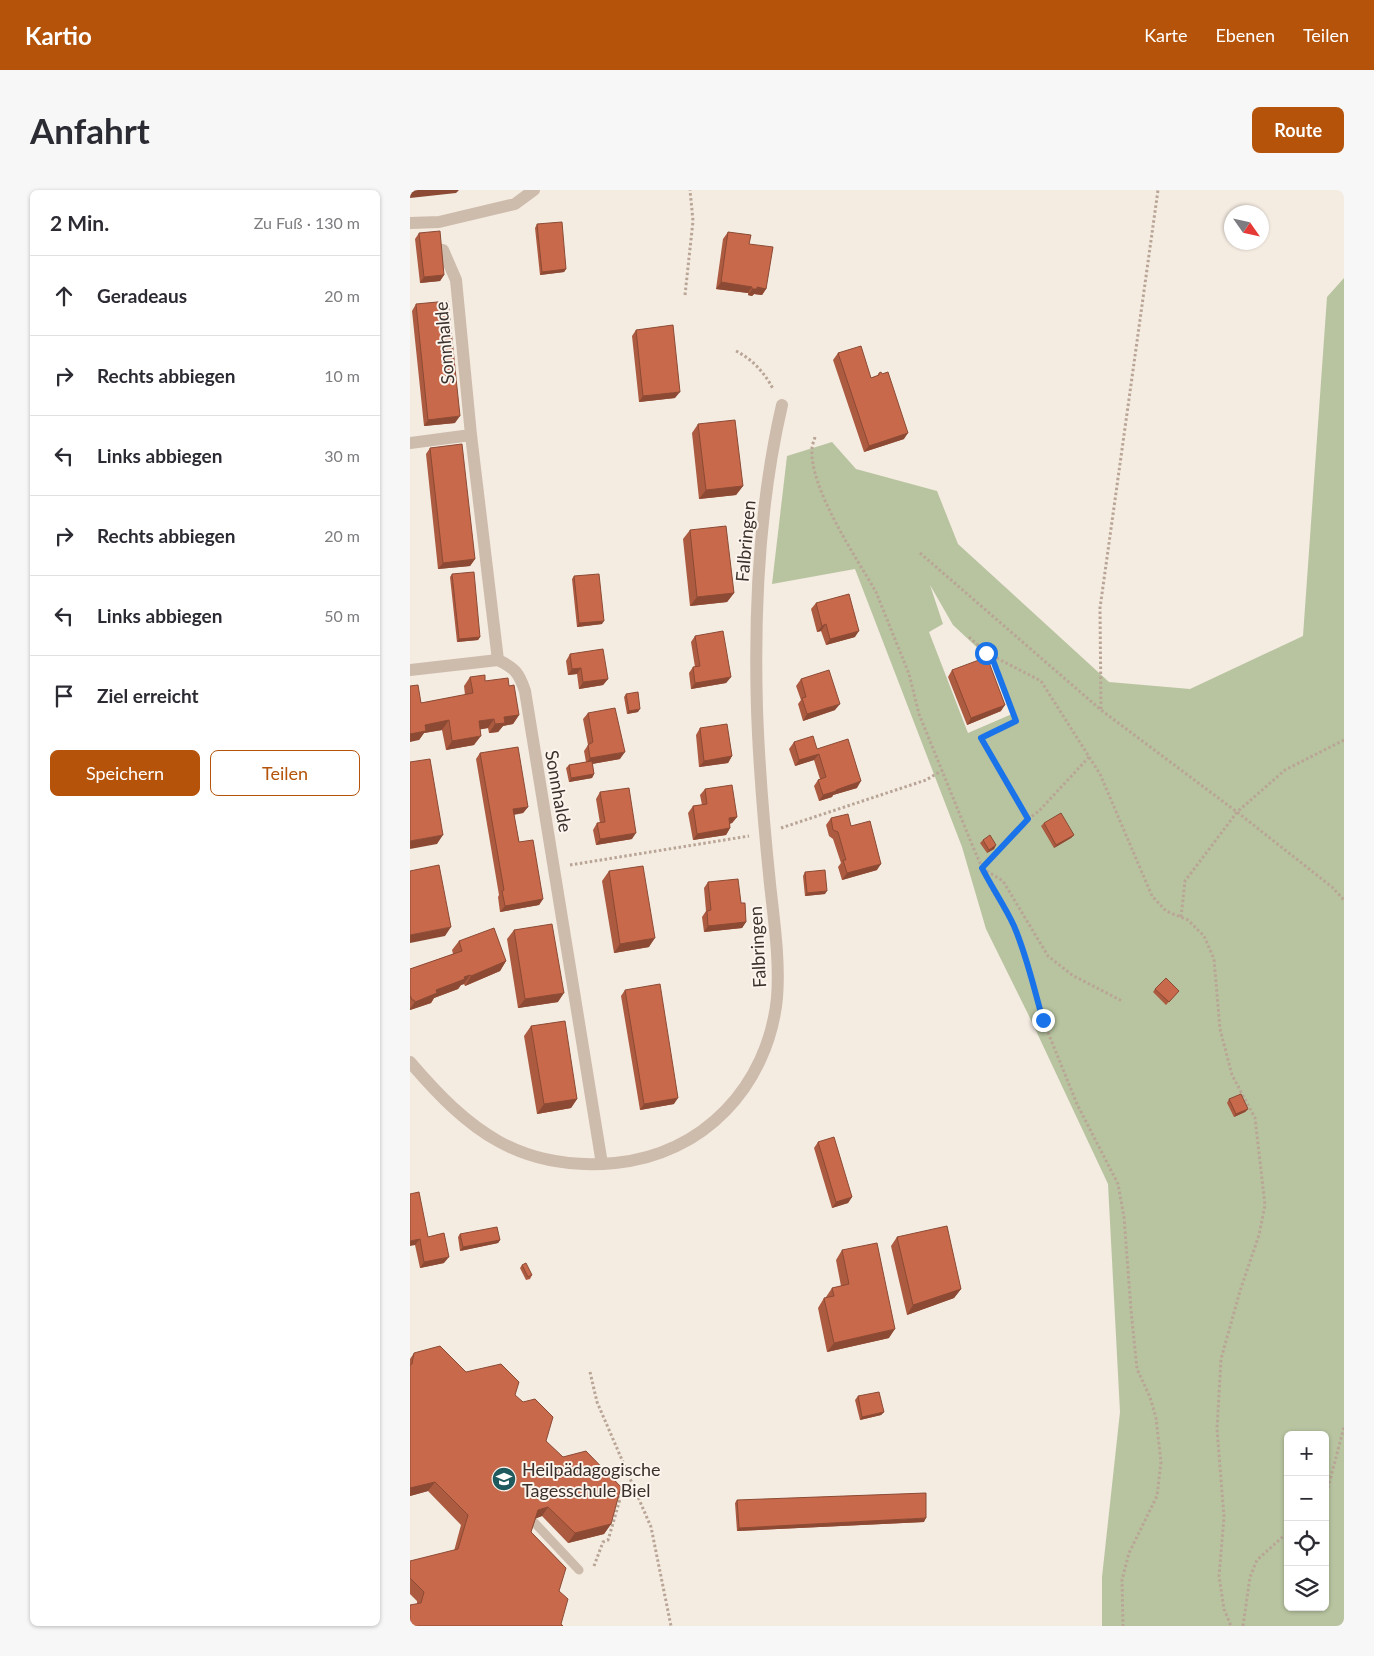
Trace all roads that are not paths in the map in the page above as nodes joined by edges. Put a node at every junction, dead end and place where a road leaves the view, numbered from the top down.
1 (534, 190) edge
2 (410, 223) edge
3 (443, 250) edge
4 (782, 405) dead end
5 (470, 435) junction
6 (410, 443) edge
7 (498, 660) junction
8 (410, 670) edge
9 (410, 1062) edge
10 (602, 1164) junction
11 (532, 1520) edge
12 (579, 1570) dead end

1 - 2 street
3 - 5 street, Sonnhalde
4 - 10 street, Falbringen
5 - 6 street
5 - 7 street, Sonnhalde
7 - 8 street
7 - 10 street, Sonnhalde
9 - 10 street, Falbringen
11 - 12 lane

